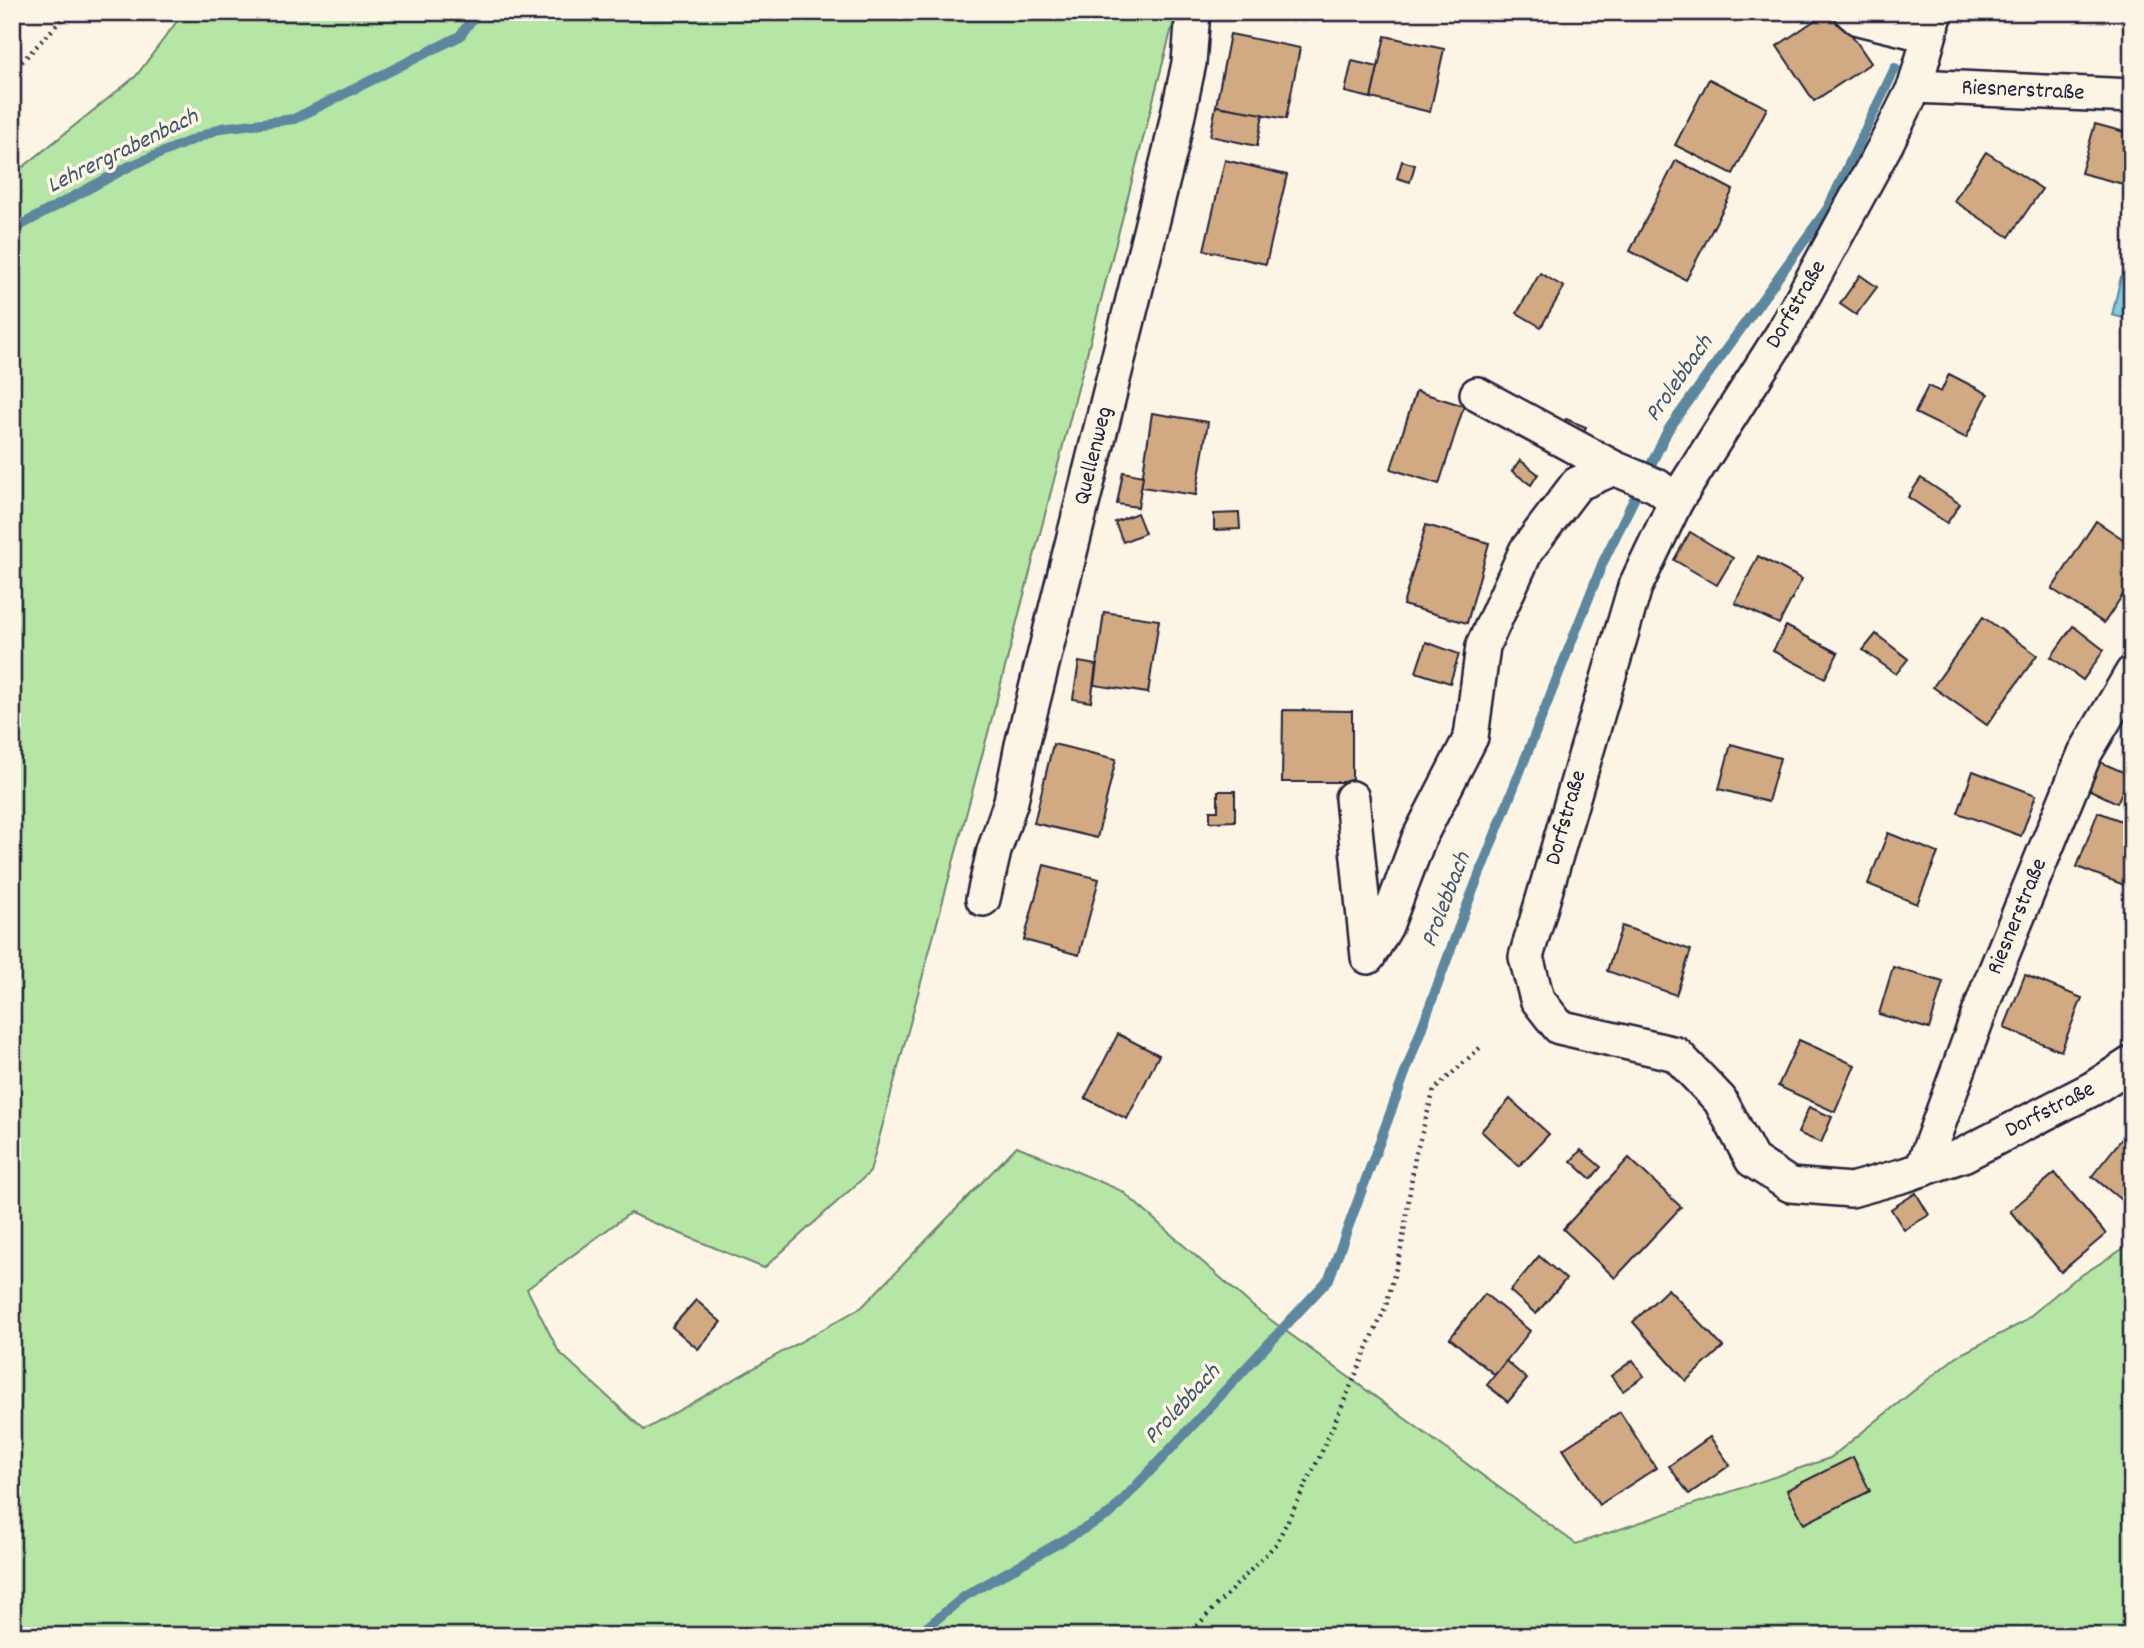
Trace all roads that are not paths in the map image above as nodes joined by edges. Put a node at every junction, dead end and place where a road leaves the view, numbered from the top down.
1 (1193, 12) edge
2 (1851, 12) edge
3 (1932, 24) edge
4 (1915, 86) junction
5 (2132, 96) edge
6 (1477, 394) dead end
7 (1614, 468) junction
8 (1667, 494) junction
9 (2132, 673) edge
10 (1352, 798) dead end
11 (983, 899) dead end
12 (2132, 1063) edge
13 (1922, 1169) junction

1 - 11 street, Quellenweg
2 - 3 street
3 - 4 street, Dorfstraße
4 - 5 street, Riesnerstraße
4 - 8 street, Dorfstraße
6 - 7 street
7 - 8 street
7 - 10 street
8 - 13 street, Dorfstraße
9 - 13 street, Riesnerstraße
12 - 13 street, Dorfstraße

